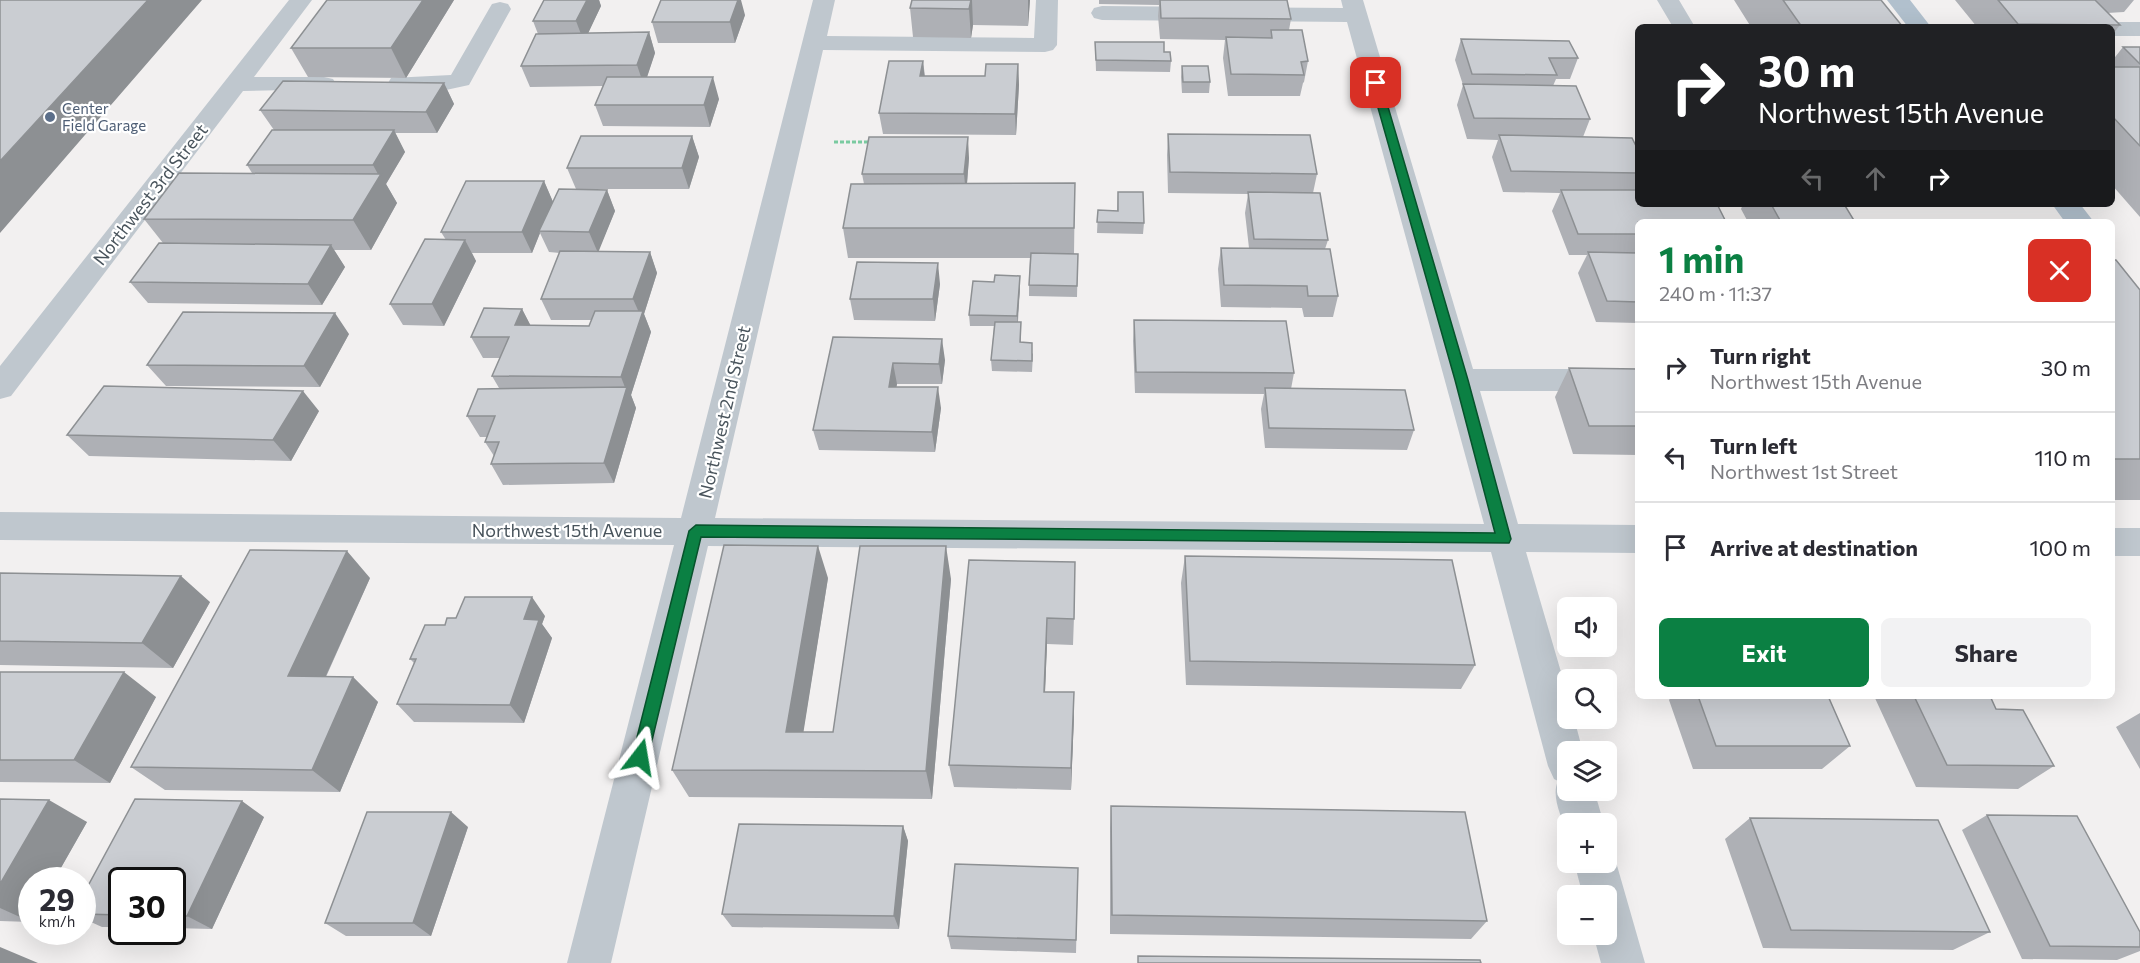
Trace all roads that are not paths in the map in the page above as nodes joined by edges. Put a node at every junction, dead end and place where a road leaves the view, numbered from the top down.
1 (301, 0) edge
2 (824, 0) edge
3 (1047, 0) edge
4 (1668, 0) edge
5 (1898, 0) edge
6 (1354, 7) edge
7 (500, 9) dead end
8 (1102, 14) dead end
9 (1682, 24) edge
10 (1918, 24) edge
11 (2115, 29) edge
12 (2140, 29) edge
13 (813, 43) junction
14 (236, 84) junction
15 (2068, 207) edge
16 (2078, 219) edge
17 (1461, 380) junction
18 (1635, 380) edge
19 (0, 388) edge
20 (0, 526) edge
21 (696, 531) junction
22 (1504, 539) junction
23 (1635, 540) edge
24 (2115, 542) edge
25 (2140, 542) edge
26 (1561, 741) edge
27 (1617, 943) edge
28 (589, 963) edge
29 (1623, 963) edge

1 - 14 street, Northwest 3rd Street
2 - 13 street, Northwest 2nd Street
3 - 13 street
4 - 9 street
5 - 10 main road
6 - 8 street
6 - 17 street
7 - 14 street
11 - 12 street
13 - 21 street, Northwest 2nd Street
14 - 19 street, Northwest 3rd Street
15 - 16 main road
17 - 18 street
17 - 22 street
20 - 21 street, Northwest 15th Avenue
21 - 22 street, Northwest 15th Avenue
21 - 28 street, Northwest 2nd Street
22 - 23 street, Northwest 15th Avenue
22 - 26 street
24 - 25 street
27 - 29 street

